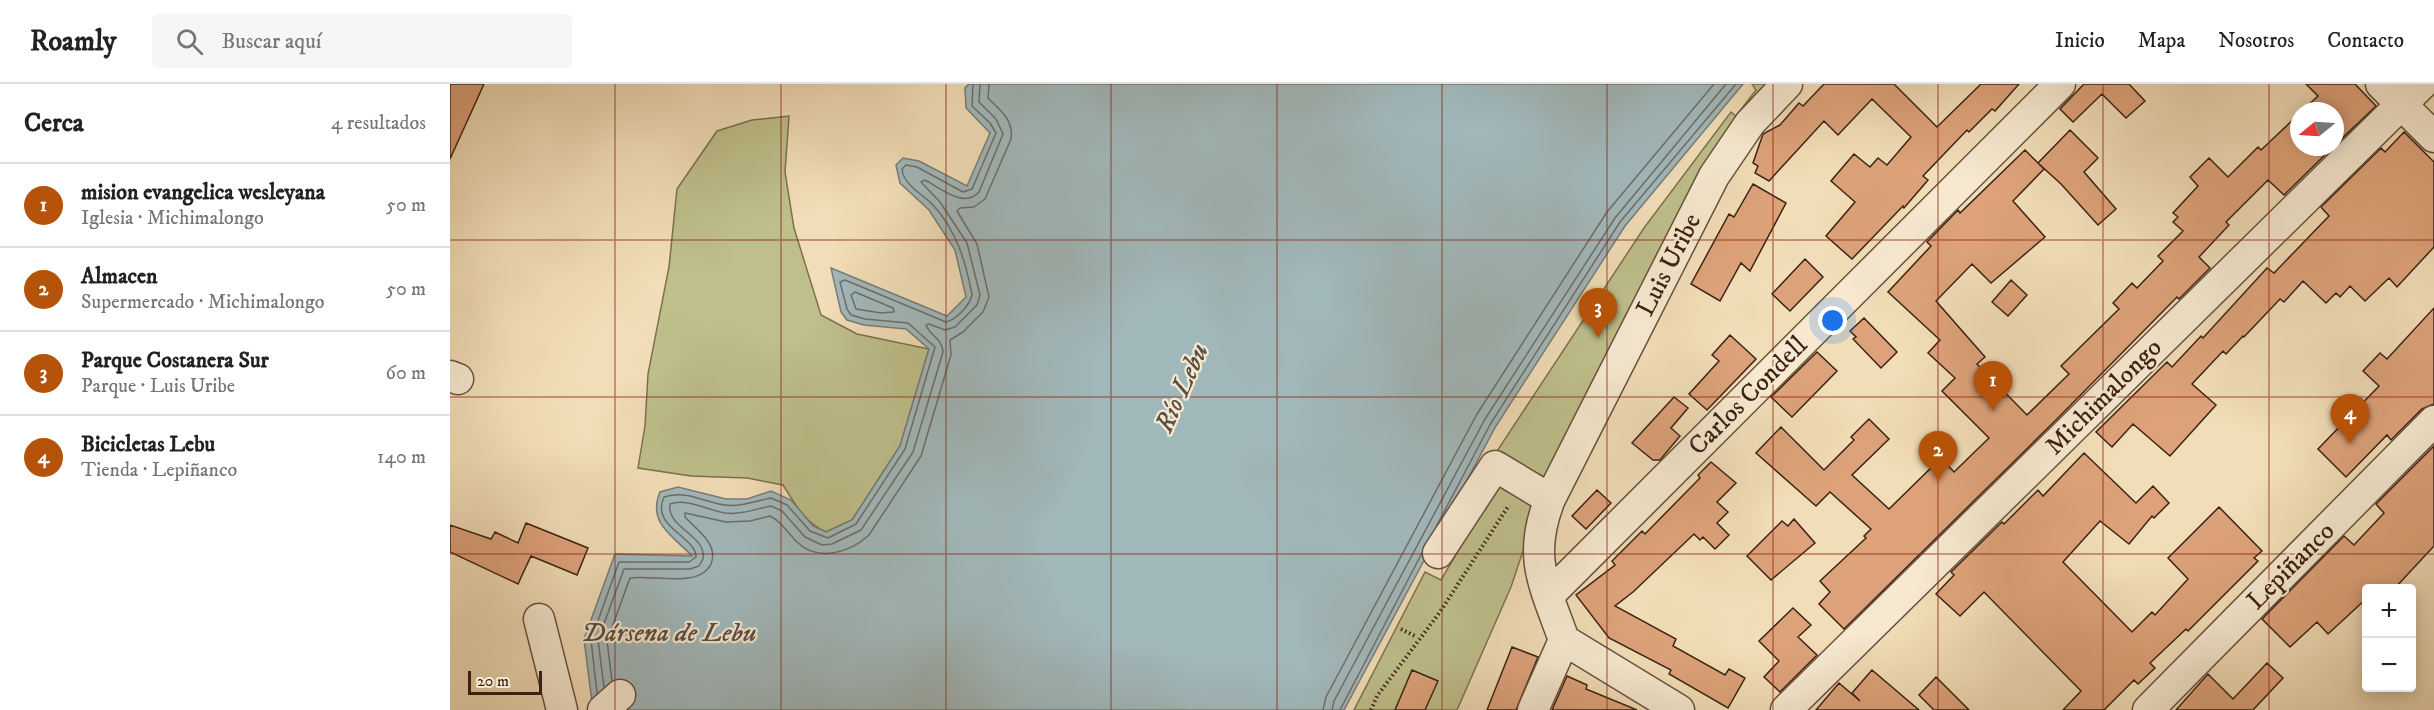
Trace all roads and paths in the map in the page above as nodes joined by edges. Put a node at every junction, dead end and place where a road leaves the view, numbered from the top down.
1 (1787, 84) edge
2 (2060, 84) edge
3 (2381, 84) edge
4 (2422, 84) edge
5 (2401, 105) junction
6 (2434, 137) edge
7 (2434, 422) edge
8 (1550, 499) junction
9 (1438, 553) dead end
10 (1548, 596) junction
11 (538, 619) dead end
12 (1401, 629) dead end
13 (1415, 636) dead end
14 (1564, 639) junction
15 (562, 710) edge
16 (1533, 710) edge
17 (1679, 710) edge
18 (1786, 710) edge
19 (2148, 710) edge

1 - 8 street, Luis Uribe
2 - 10 street, Carlos Condell
3 - 5 street
4 - 5 street, Michimalongo
5 - 6 street
5 - 18 street, Michimalongo
7 - 19 street, Lepiñanco
8 - 9 street
8 - 10 street, Luis Uribe
10 - 14 street
11 - 15 street
12 - 13 path
14 - 16 street
14 - 17 street

